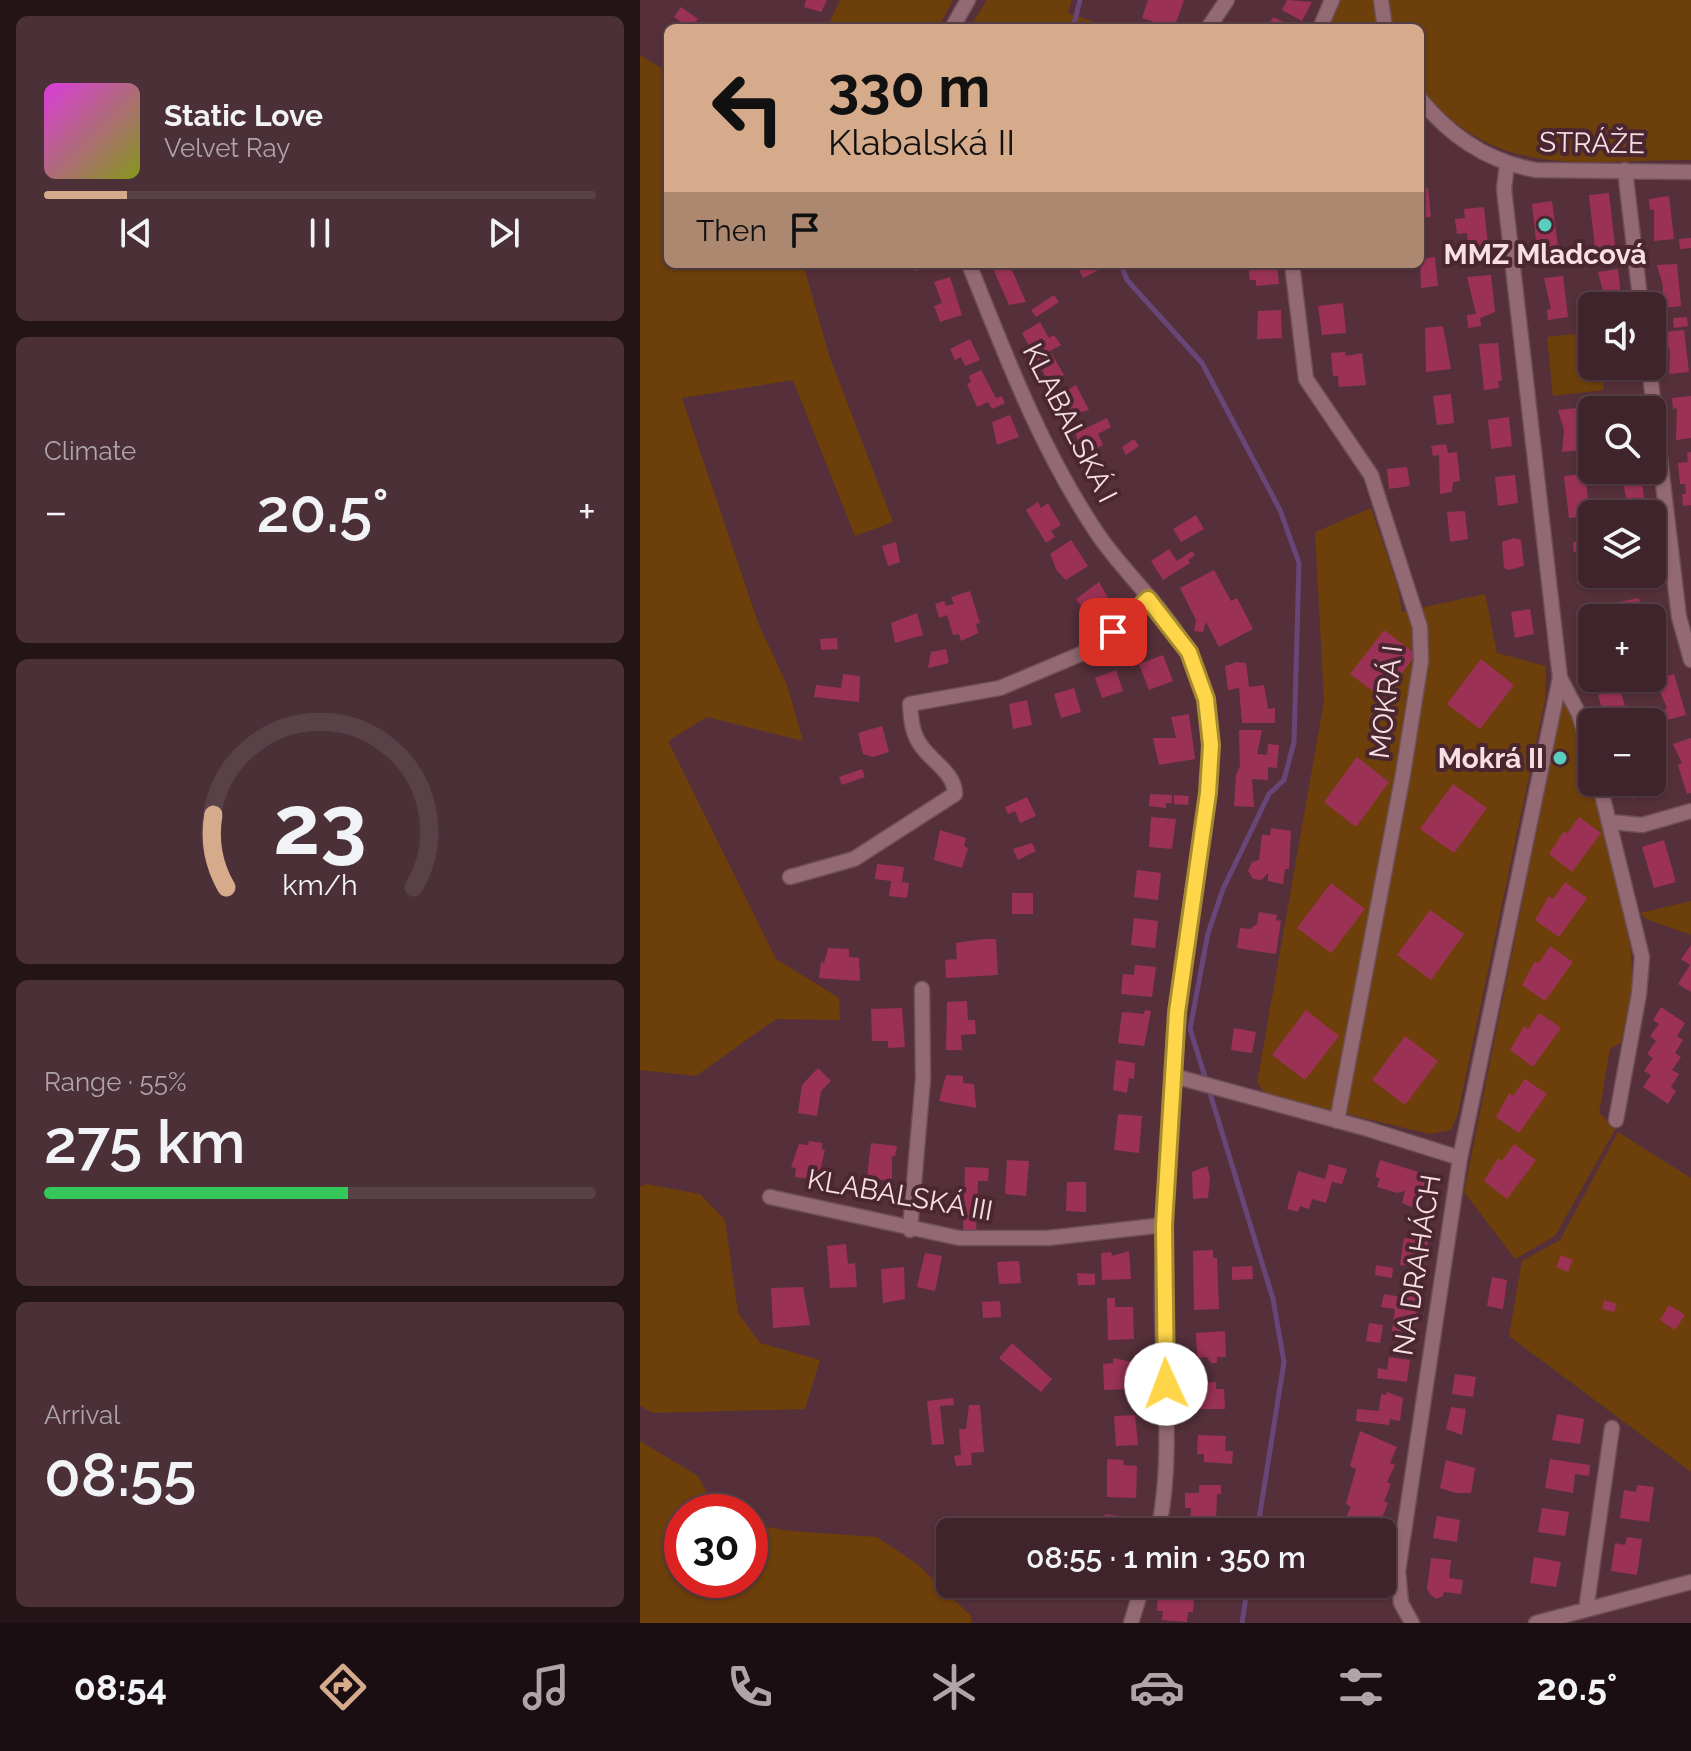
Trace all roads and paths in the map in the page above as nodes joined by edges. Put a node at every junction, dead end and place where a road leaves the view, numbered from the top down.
1 (968, 0) edge
2 (1227, 0) edge
3 (1332, 0) edge
4 (1381, 0) edge
5 (954, 24) edge
6 (1211, 24) edge
7 (1322, 24) edge
8 (1384, 24) edge
9 (1424, 103) edge
10 (1507, 164) junction
11 (1625, 170) junction
12 (1691, 172) edge
13 (971, 268) edge
14 (1292, 268) edge
15 (1639, 292) edge
16 (1651, 380) edge
17 (1148, 599) junction
18 (1691, 660) edge
19 (1560, 678) junction
20 (1578, 712) edge
21 (1603, 796) edge
22 (1691, 811) edge
23 (1611, 822) junction
24 (790, 877) dead end
25 (922, 989) dead end
26 (1174, 1076) junction
27 (1616, 1120) dead end
28 (1337, 1121) junction
29 (1460, 1158) junction
30 (770, 1197) dead end
31 (1164, 1225) junction
32 (910, 1230) junction
33 (1612, 1428) dead end
34 (1161, 1518) edge
35 (1691, 1582) edge
36 (1139, 1598) edge
37 (1586, 1610) junction
38 (1131, 1623) edge
39 (1412, 1623) edge
40 (1536, 1623) edge

1 - 5 street
2 - 6 street
3 - 7 street
4 - 8 street
9 - 10 street, STRÁŽE
10 - 11 street, STRÁŽE
10 - 19 street
11 - 12 street, STRÁŽE
11 - 15 street
13 - 17 street, KLABALSKÁ I
14 - 28 street, MOKRÁ I
16 - 18 street
17 - 24 street
17 - 26 street, KLABALSKÁ I
19 - 20 street
19 - 29 street
21 - 23 street
22 - 23 street
23 - 27 street
25 - 32 street
26 - 28 street, NA DRAHÁCH
26 - 31 street, KLABALSKÁ I
28 - 29 street, NA DRAHÁCH
29 - 39 street, NA DRAHÁCH
30 - 32 street, KLABALSKÁ III
31 - 32 street, KLABALSKÁ III
31 - 34 street, KLABALSKÁ I
33 - 37 street
35 - 37 street
36 - 38 street
37 - 40 street

